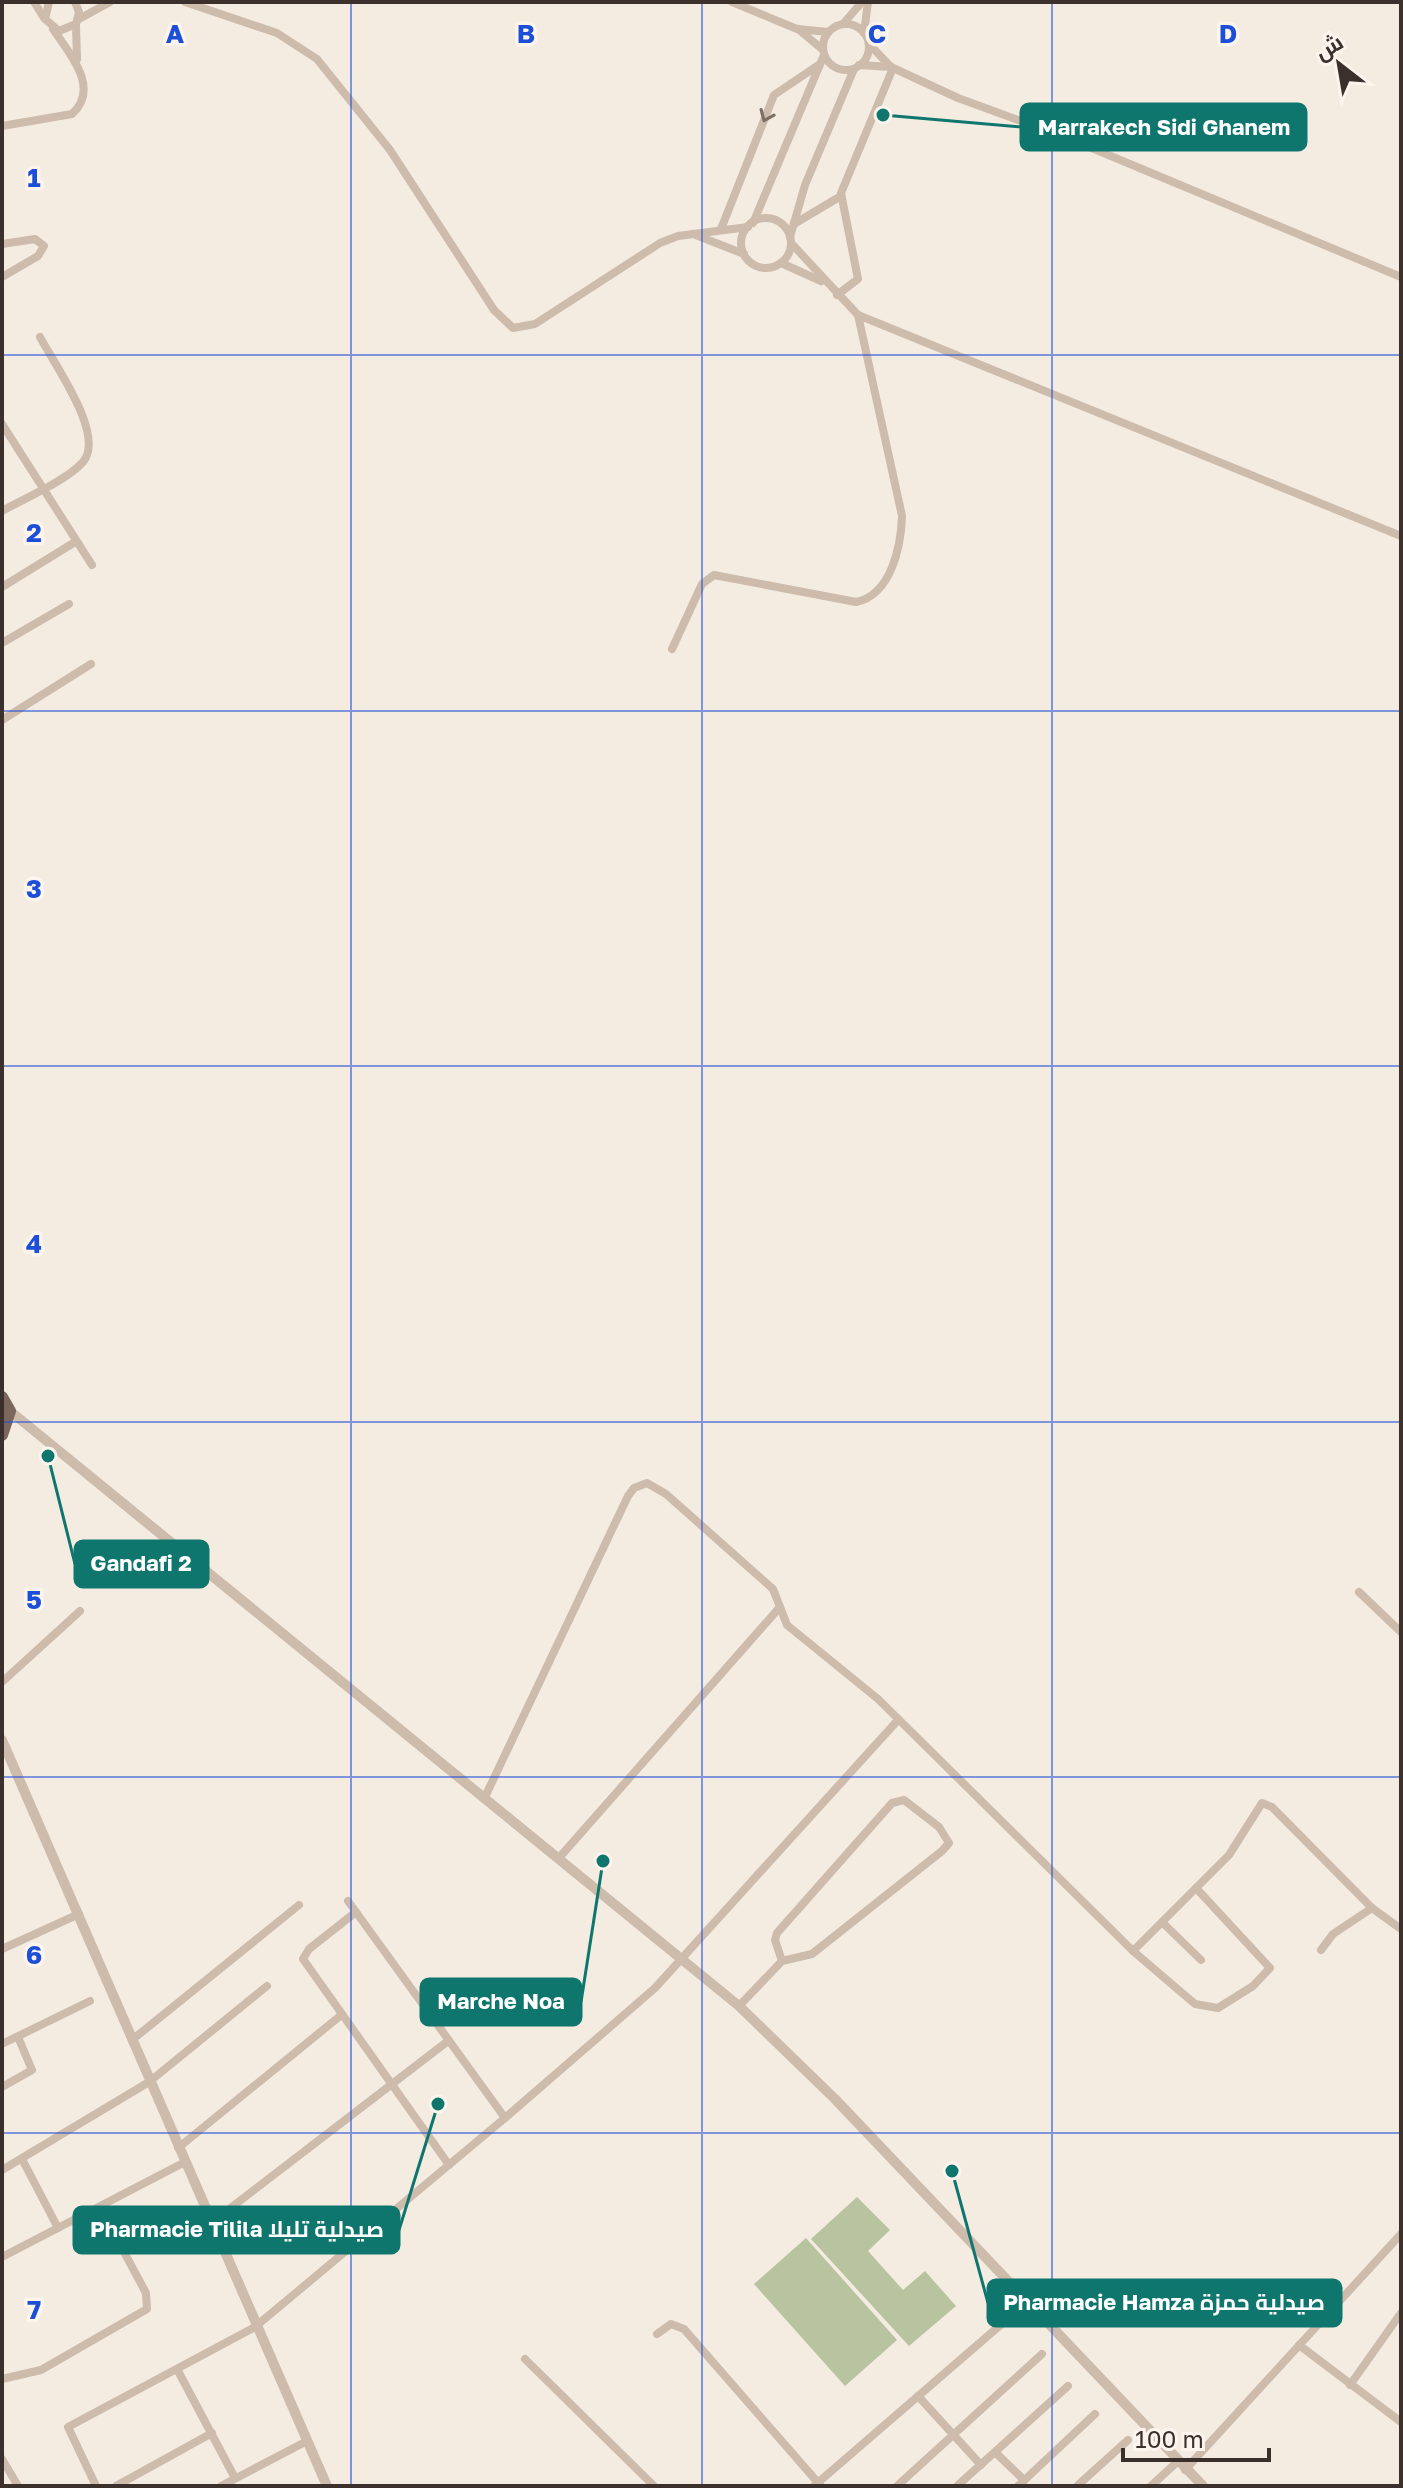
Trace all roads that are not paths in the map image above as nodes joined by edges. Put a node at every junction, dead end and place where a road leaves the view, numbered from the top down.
1 (34, 2) edge
2 (49, 2) edge
3 (75, 2) edge
4 (110, 2) edge
5 (185, 2) edge
6 (732, 2) edge
7 (862, 2) edge
8 (868, 2) edge
9 (45, 19) junction
10 (77, 22) junction
11 (843, 24) junction
12 (53, 29) junction
13 (797, 29) junction
14 (828, 32) junction
15 (864, 33) junction
16 (869, 44) junction
17 (822, 56) junction
18 (857, 67) junction
19 (892, 68) junction
20 (79, 72) junction
21 (2, 126) edge
22 (841, 196) junction
23 (794, 224) junction
24 (750, 225) junction
25 (721, 229) junction
26 (692, 234) junction
27 (790, 240) junction
28 (2, 244) edge
29 (744, 254) junction
30 (781, 263) junction
31 (2, 277) edge
32 (1401, 277) edge
33 (825, 282) junction
34 (837, 295) junction
35 (858, 315) junction
36 (40, 337) dead end
37 (2, 424) edge
38 (43, 488) junction
39 (2, 511) edge
40 (1401, 536) edge
41 (75, 542) junction
42 (92, 565) dead end
43 (2, 587) edge
44 (69, 604) dead end
45 (2, 643) edge
46 (672, 649) dead end
47 (91, 664) dead end
48 (2, 720) edge
49 (2, 1397) edge
50 (6, 1410) edge
51 (2, 1435) edge
52 (1359, 1592) dead end
53 (780, 1607) junction
54 (80, 1611) dead end
55 (1401, 1632) edge
56 (2, 1682) edge
57 (898, 1720) junction
58 (2, 1740) edge
59 (484, 1799) junction
60 (558, 1859) junction
61 (1196, 1888) junction
62 (348, 1901) dead end
63 (299, 1905) dead end
64 (1372, 1908) junction
65 (356, 1912) junction
66 (79, 1914) junction
67 (1162, 1922) junction
68 (1401, 1929) edge
69 (2, 1949) edge
70 (1321, 1950) dead end
71 (1133, 1951) junction
72 (682, 1960) junction
73 (1201, 1960) dead end
74 (782, 1961) junction
75 (267, 1986) dead end
76 (90, 2001) dead end
77 (739, 2006) junction
78 (340, 2016) junction
79 (18, 2037) junction
80 (132, 2040) junction
81 (448, 2041) junction
82 (2, 2044) edge
83 (149, 2082) junction
84 (391, 2086) junction
85 (2, 2087) edge
86 (505, 2118) junction
87 (178, 2148) junction
88 (22, 2159) junction
89 (185, 2162) junction
90 (449, 2165) junction
91 (2, 2170) edge
92 (100, 2207) junction
93 (211, 2223) junction
94 (58, 2228) junction
95 (1399, 2240) edge
96 (2, 2257) edge
97 (1026, 2303) junction
98 (1401, 2313) edge
99 (255, 2327) junction
100 (657, 2334) dead end
101 (1299, 2345) junction
102 (1042, 2354) dead end
103 (525, 2359) dead end
104 (177, 2369) junction
105 (2, 2379) edge
106 (1350, 2385) junction
107 (1068, 2386) dead end
108 (918, 2396) junction
109 (1095, 2414) dead end
110 (1401, 2422) edge
111 (212, 2433) junction
112 (953, 2435) junction
113 (1128, 2440) dead end
114 (307, 2441) junction
115 (995, 2452) junction
116 (2, 2459) edge
117 (981, 2465) junction
118 (1181, 2466) junction
119 (235, 2478) junction
120 (1021, 2483) edge
121 (818, 2485) edge
122 (18, 2486) edge
123 (96, 2486) edge
124 (116, 2486) edge
125 (221, 2486) edge
126 (327, 2486) edge
127 (654, 2486) edge
128 (897, 2486) edge
129 (957, 2486) edge
130 (1077, 2486) edge
131 (1151, 2486) edge
132 (1203, 2486) edge

1 - 9 street
2 - 9 street
3 - 10 street
4 - 10 street
5 - 26 street
6 - 13 street
7 - 11 street
8 - 15 street
9 - 12 street
10 - 12 street
10 - 20 street
11 - 14 street
11 - 15 street
12 - 20 street
13 - 14 street
13 - 17 street
14 - 17 street
15 - 16 street
16 - 18 street
16 - 19 street
17 - 18 street
17 - 24 street
17 -> 25 street
18 - 19 street
18 - 23 street
19 - 22 street
19 - 32 street
20 - 21 street
22 - 23 street
22 - 34 street
23 - 27 street
24 - 25 street
24 - 27 street
24 - 29 street
25 - 26 street
26 - 29 street
27 - 30 street
27 - 33 street
28 - 31 street
29 - 30 street
30 - 33 street
33 - 34 street
34 - 35 street
35 - 40 street
35 - 46 street
36 - 38 street
37 - 38 street
38 - 39 street
38 - 41 street
41 - 42 street
41 - 43 street
44 - 45 street
47 - 48 street
49 - 50 main road
50 - 51 main road
50 - 59 street
52 - 55 street
53 - 57 street
53 - 59 street
53 - 60 street
54 - 56 street
57 - 71 street
57 - 72 street
58 - 66 street
59 - 60 street
60 - 72 street
61 - 64 street
61 - 67 street
61 - 71 street
62 - 65 street
63 - 80 street
64 - 68 street
64 - 70 street
65 - 78 street
65 - 81 street
66 - 69 street
66 - 80 street
67 - 71 street
67 - 73 street
72 - 77 street
72 - 86 street
74 - 74 street
74 - 77 street
75 - 83 street
76 - 79 street
77 - 97 street
78 - 84 street
78 - 87 street
79 - 82 street
79 - 85 street
80 - 83 street
81 - 84 street
81 - 86 street
83 - 87 street
83 - 88 street
84 - 90 street
84 - 93 street
86 - 90 street
87 - 89 street
88 - 91 street
88 - 94 street
89 - 92 street
89 - 93 street
90 - 99 street
92 - 94 street
92 - 105 street
93 - 99 street
94 - 96 street
95 - 101 street
97 - 108 street
97 - 118 street
98 - 106 street
99 - 104 street
99 - 114 street
100 - 121 street
101 - 106 street
101 - 118 street
102 - 112 street
103 - 127 street
104 - 111 street
104 - 123 street
106 - 110 street
107 - 115 street
108 - 112 street
108 - 121 street
109 - 120 street
111 - 119 street
111 - 124 street
112 - 117 street
112 - 128 street
113 - 130 street
114 - 119 street
114 - 126 street
115 - 117 street
115 - 120 street
116 - 122 street
117 - 129 street
118 - 131 street
118 - 132 street
119 - 125 street

